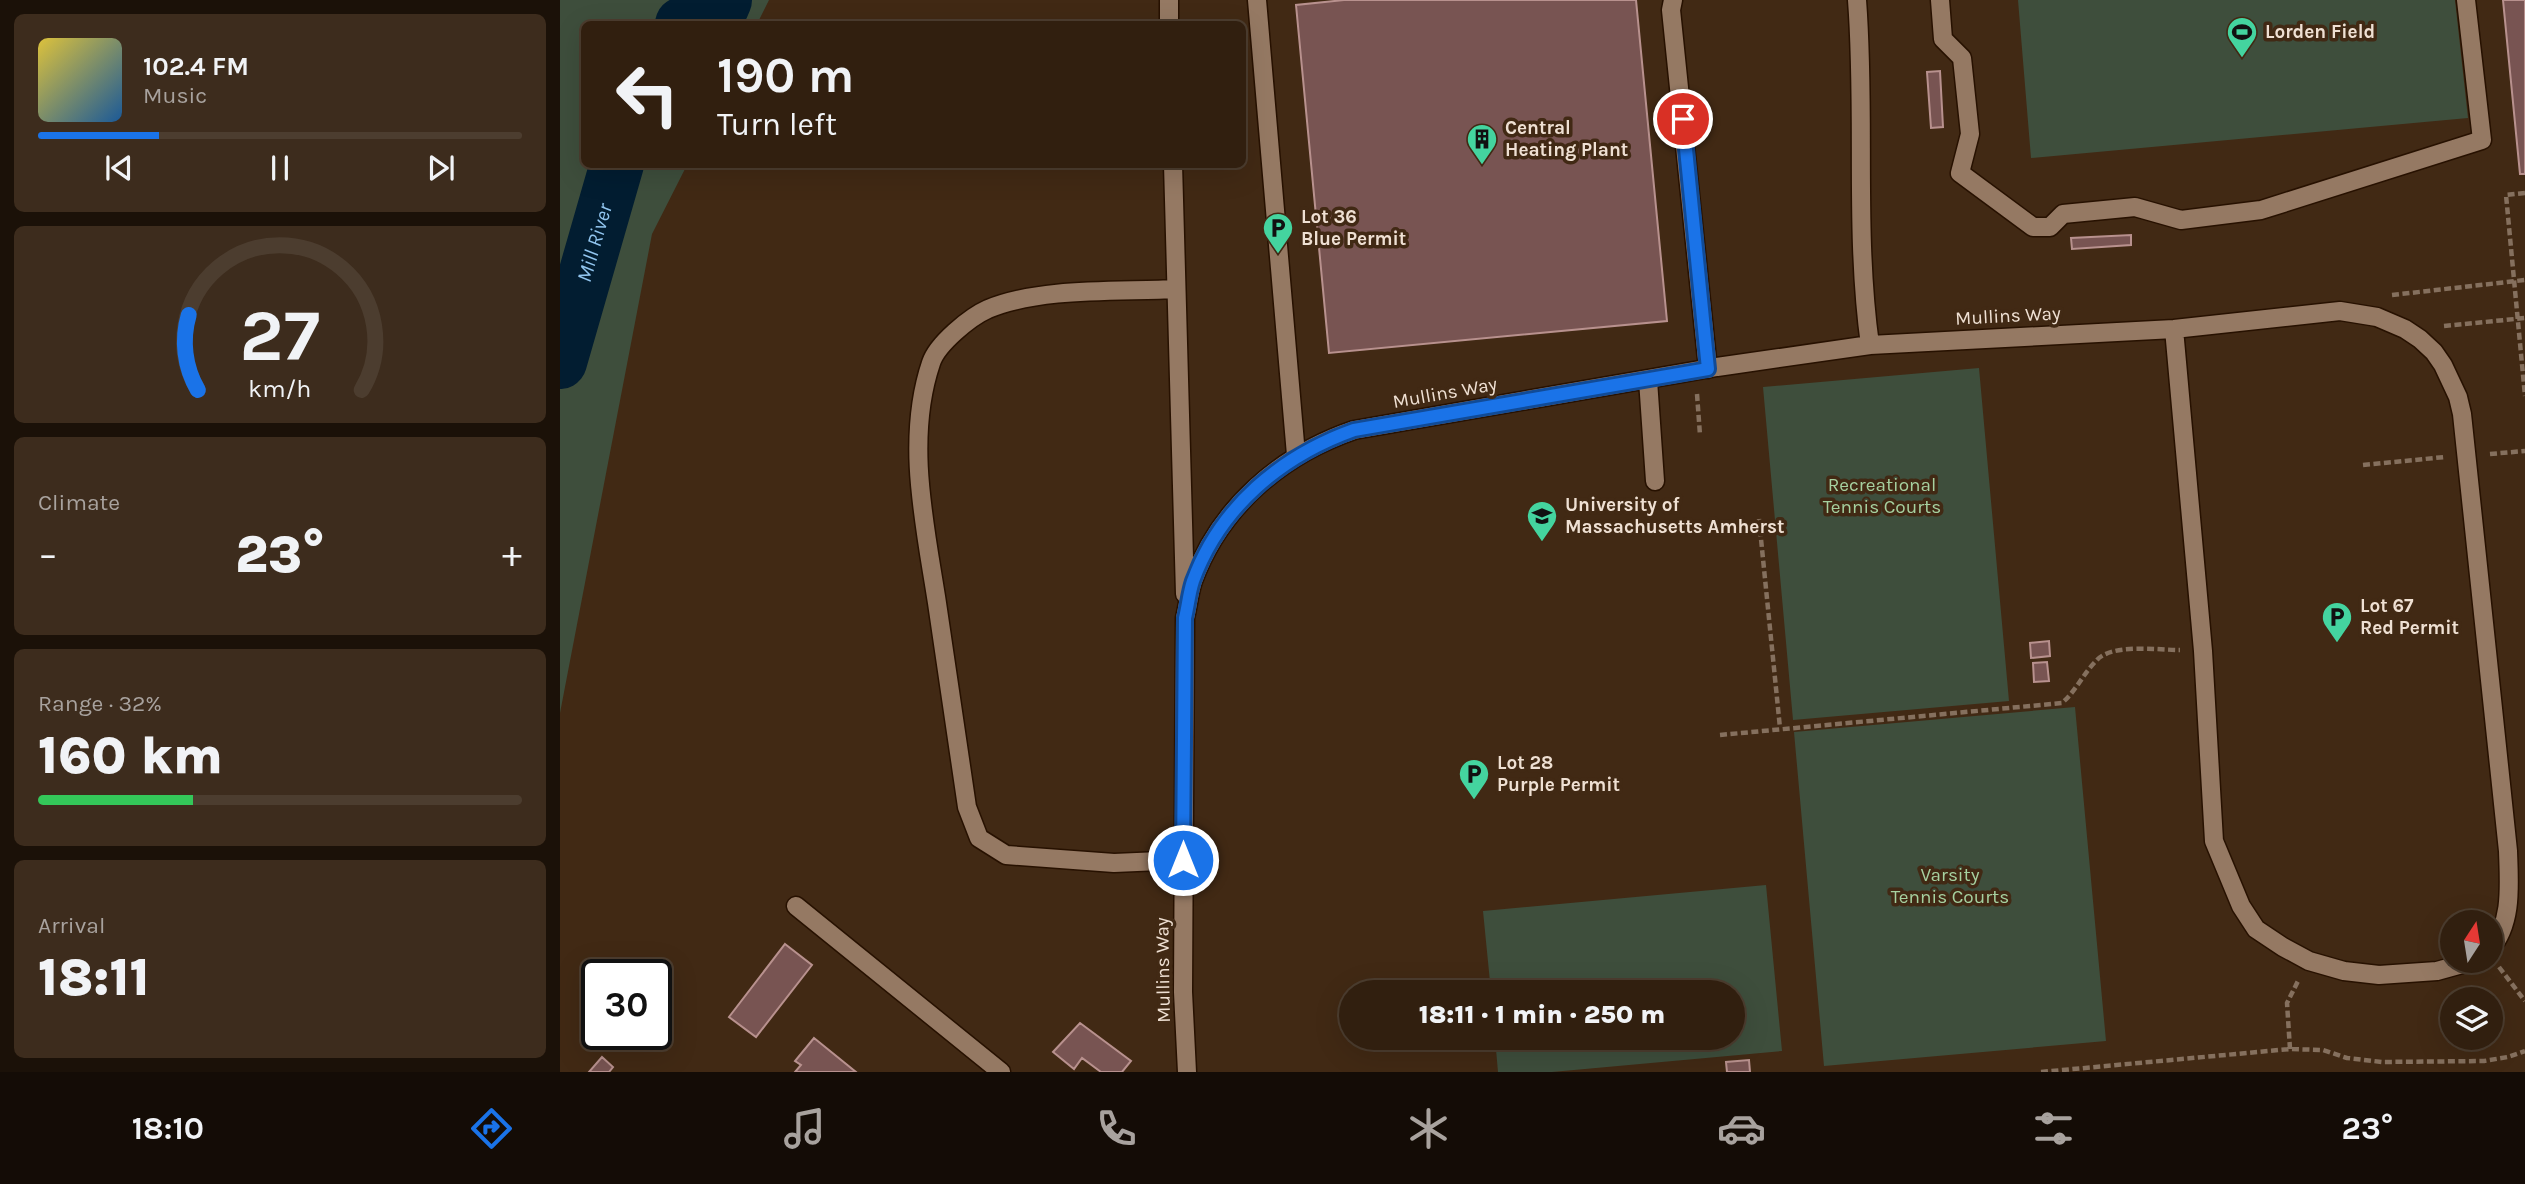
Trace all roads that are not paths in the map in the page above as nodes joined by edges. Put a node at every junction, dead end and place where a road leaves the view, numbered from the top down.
1 (1171, 0) edge
2 (1257, 0) edge
3 (1673, 0) edge
4 (1857, 0) edge
5 (1940, 0) edge
6 (2466, 0) edge
7 (1170, 21) edge
8 (1173, 168) edge
9 (1176, 289) junction
10 (2174, 329) junction
11 (1870, 345) junction
12 (1708, 369) junction
13 (1648, 380) junction
14 (1296, 456) junction
15 (1655, 481) dead end
16 (1185, 618) junction
17 (1183, 860) junction
18 (796, 906) dead end
19 (2503, 923) edge
20 (2440, 970) edge
21 (1001, 1072) edge
22 (1187, 1072) edge

1 - 7 street
2 - 14 street
3 - 12 street
4 - 11 street
5 - 6 street
8 - 9 street
9 - 16 street
9 - 17 street
10 - 11 street, Mullins Way
10 - 19 street, Mullins Way
10 - 20 street
11 - 12 street, Mullins Way
12 - 13 street, Mullins Way
13 - 14 street, Mullins Way
13 - 15 street
14 - 16 street, Mullins Way
16 - 17 street, Mullins Way
17 - 22 street, Mullins Way
18 - 21 street

